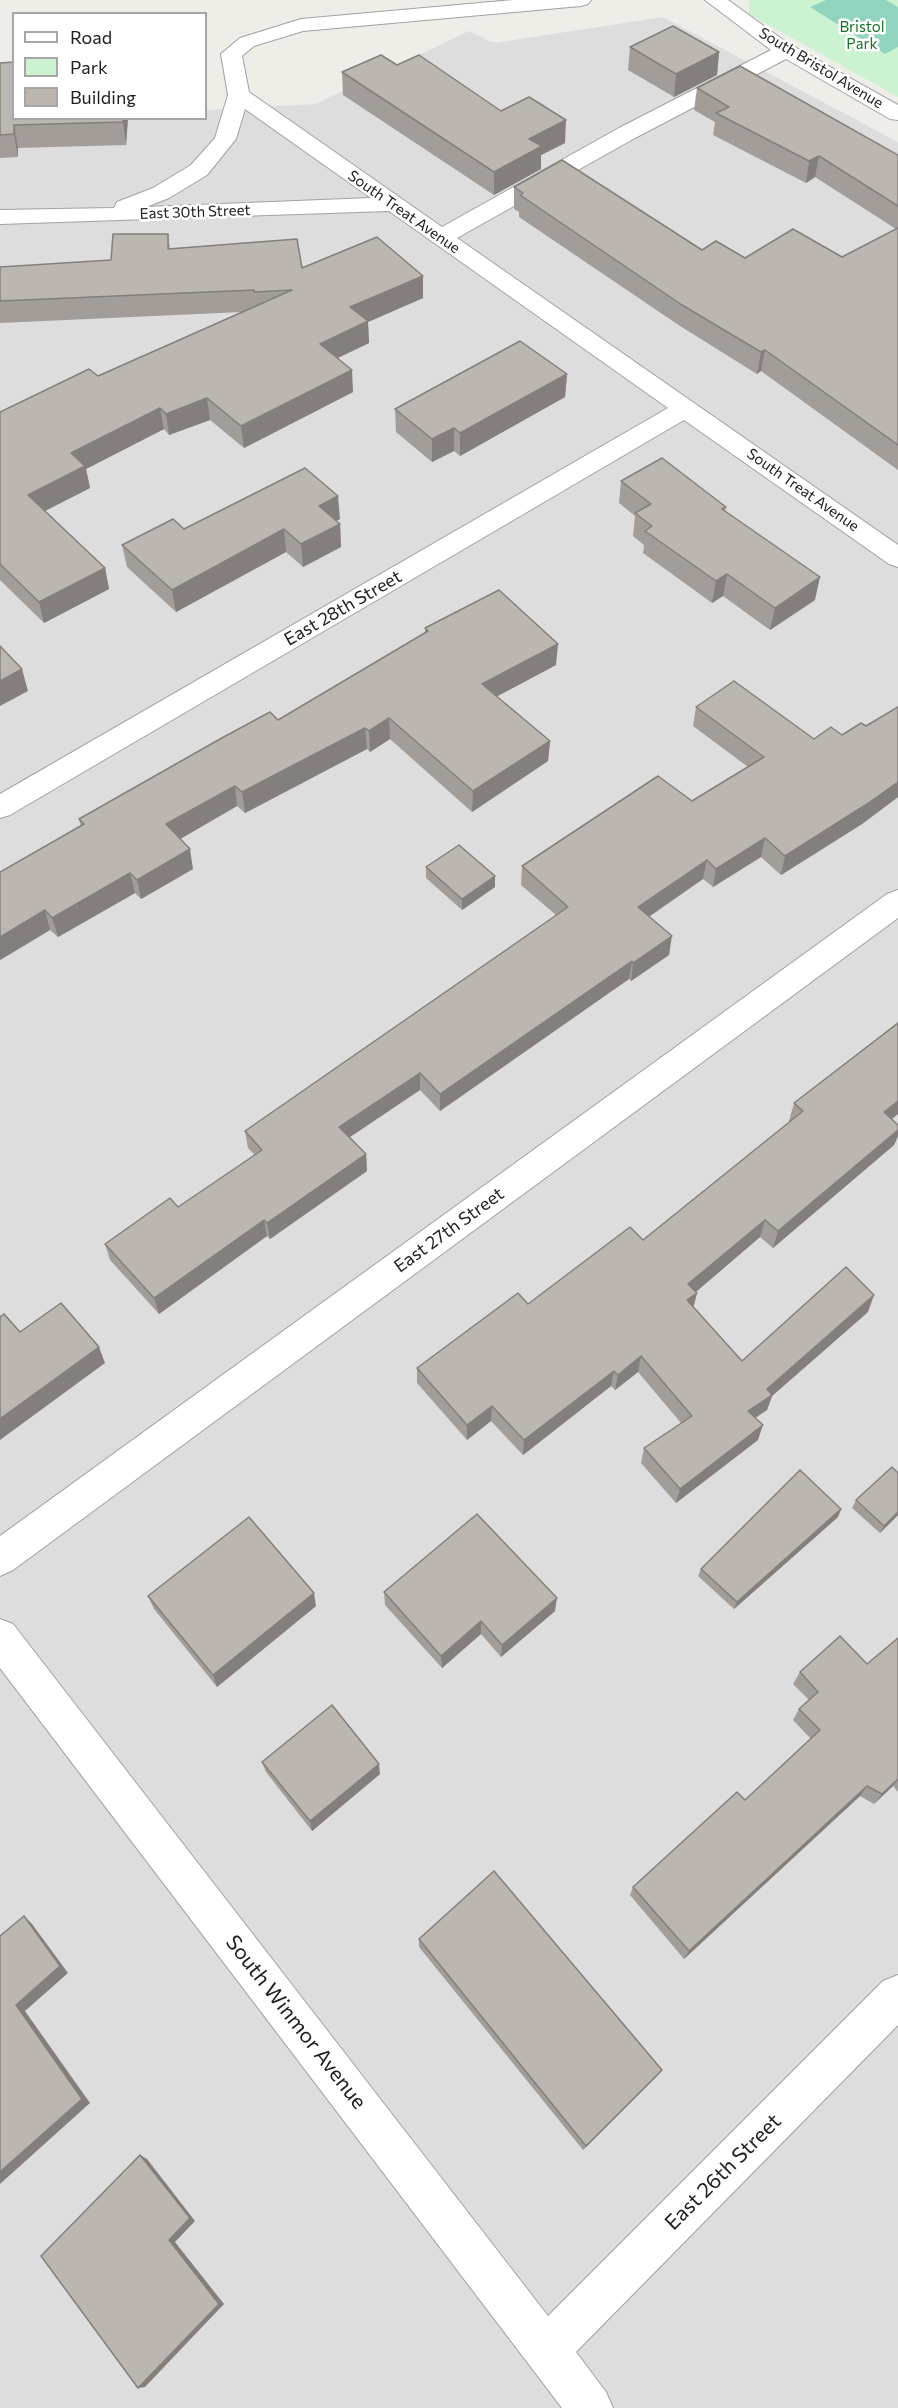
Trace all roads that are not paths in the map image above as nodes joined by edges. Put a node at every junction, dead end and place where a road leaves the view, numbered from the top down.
1 (582, 0) edge
2 (715, 0) edge
3 (787, 50) junction
4 (239, 95) junction
5 (898, 114) edge
6 (391, 204) junction
7 (104, 215) junction
8 (0, 217) edge
9 (440, 238) junction
10 (686, 408) junction
11 (898, 558) edge
12 (0, 807) edge
13 (898, 902) edge
14 (0, 1558) edge
15 (0, 1637) edge
16 (898, 1996) edge
17 (547, 2349) junction
18 (590, 2408) edge

1 - 4 street
2 - 3 street, South Bristol Avenue
3 - 5 street, South Bristol Avenue
3 - 9 street
4 - 6 street, South Treat Avenue
4 - 7 street
6 - 7 street, East 30th Street
6 - 9 street, South Treat Avenue
7 - 8 street, East 30th Street
9 - 10 street, South Treat Avenue
10 - 11 street, South Treat Avenue
10 - 12 street, East 28th Street
13 - 14 street, East 27th Street
15 - 17 street, South Winmor Avenue
16 - 17 street, East 26th Street
17 - 18 street, South Winmor Avenue

